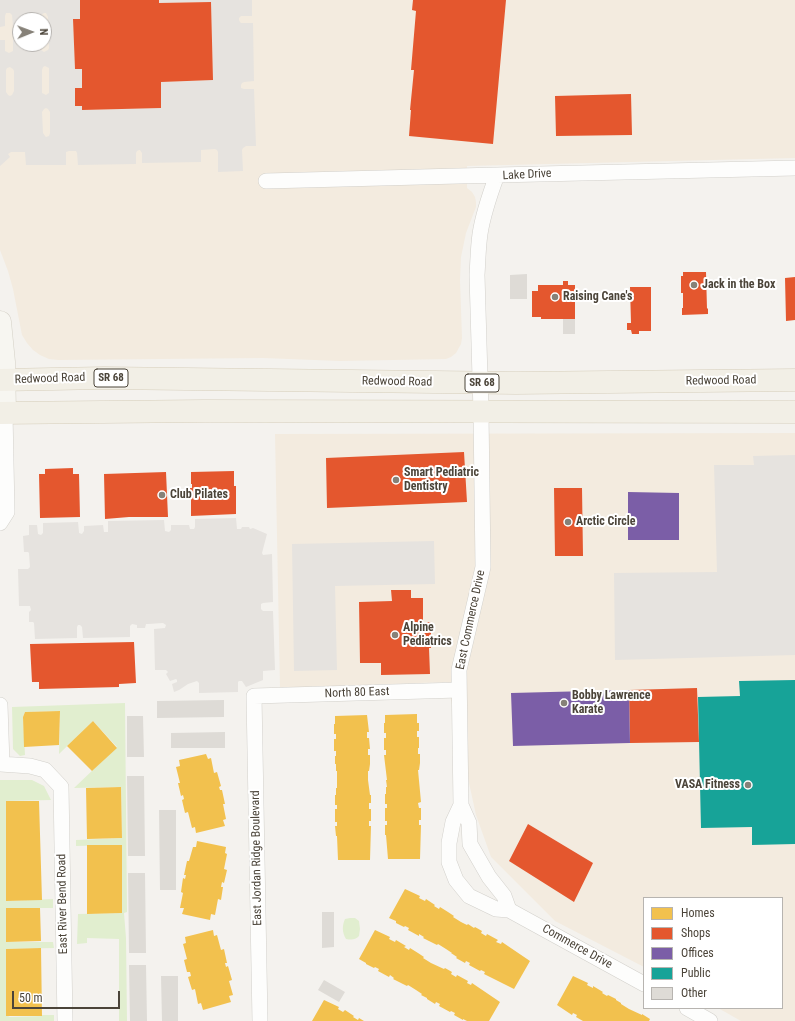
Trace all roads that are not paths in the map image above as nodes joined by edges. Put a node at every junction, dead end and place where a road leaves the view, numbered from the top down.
1 (795, 168) edge
2 (498, 175) junction
3 (266, 181) dead end
4 (0, 322) edge
5 (3, 380) edge
6 (795, 380) edge
7 (480, 383) junction
8 (481, 412) junction
9 (795, 412) edge
10 (3, 413) edge
11 (0, 523) edge
12 (460, 690) junction
13 (254, 696) joint
14 (0, 705) edge
15 (1, 764) edge
16 (462, 805) junction
17 (509, 910) junction
18 (643, 983) edge
19 (689, 1009) edge
20 (65, 1021) edge
21 (260, 1021) edge
22 (710, 1021) edge

1 - 2 street, Lake Drive
2 - 3 street
2 - 7 street, Lake Drive
4 - 5 street
5 - 7 main road, Redwood Road / SR 68
5 - 10 street
6 - 7 main road, Redwood Road / SR 68
7 - 8 street, Lake Drive
8 - 9 main road
8 - 10 main road
8 - 12 street, East Commerce Drive
10 - 11 street
12 - 13 street, North 80 East
12 - 16 street, East Commerce Drive
13 - 21 street, East Jordan Ridge Boulevard
14 - 15 street
15 - 20 street, East River Bend Road
16 - 17 street
16 - 17 street, Commerce Drive
17 - 18 street, Commerce Drive
19 - 22 street

